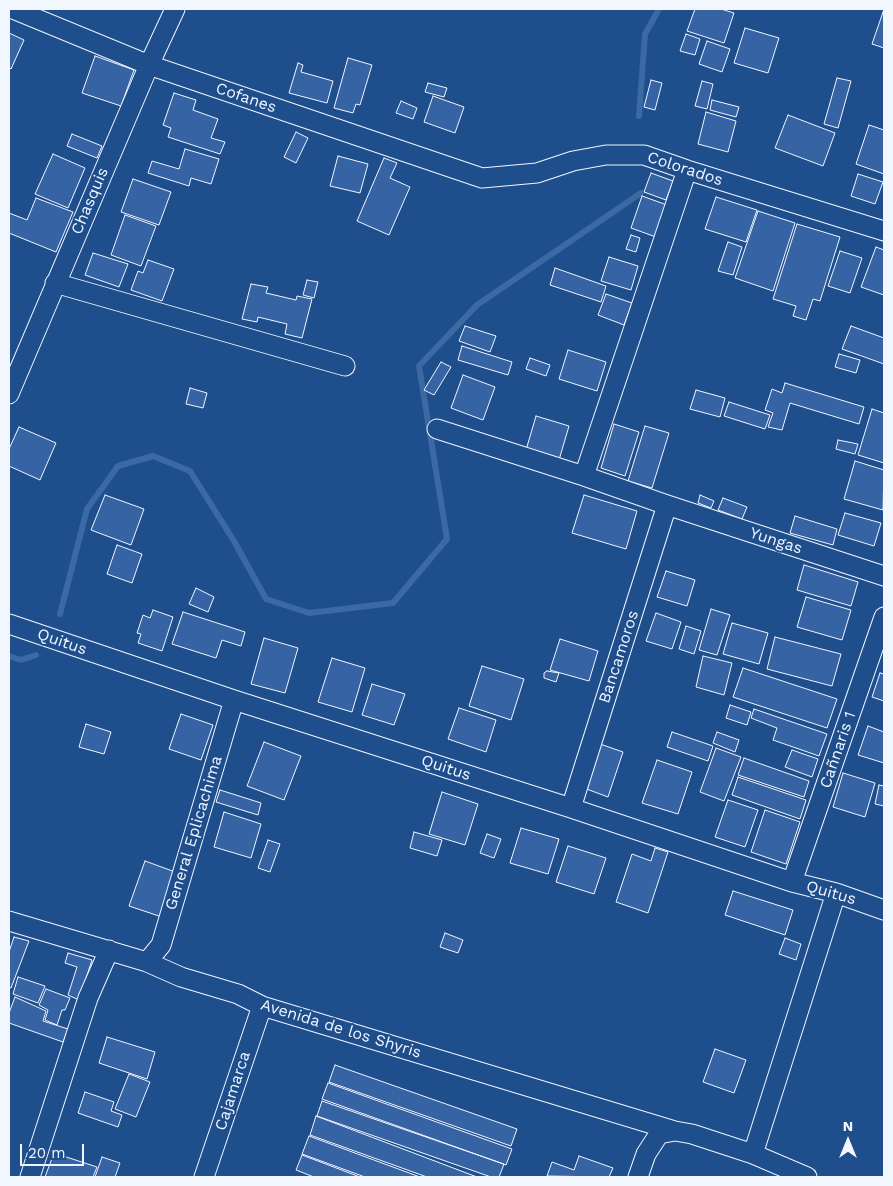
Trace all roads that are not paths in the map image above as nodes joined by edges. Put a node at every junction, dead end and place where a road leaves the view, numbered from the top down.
1 (13, 9) edge
2 (176, 9) edge
3 (149, 65) junction
4 (687, 170) junction
5 (482, 178) joint
6 (884, 231) edge
7 (55, 283) junction
8 (17, 352) edge
9 (345, 366) dead end
10 (9, 394) edge
11 (438, 429) dead end
12 (584, 476) junction
13 (667, 505) junction
14 (884, 576) edge
15 (884, 617) edge
16 (9, 624) edge
17 (234, 700) junction
18 (571, 808) junction
19 (792, 882) junction
20 (836, 893) junction
21 (884, 910) edge
22 (9, 921) edge
23 (110, 950) junction
24 (147, 962) junction
25 (262, 1006) junction
26 (667, 1133) junction
27 (754, 1154) junction
28 (30, 1177) edge
29 (204, 1177) edge
30 (638, 1177) edge
31 (807, 1177) edge

1 - 3 street, Cofanes
2 - 3 street, Chasquis
3 - 5 street, Cofanes
3 - 7 street, Chasquis
4 - 5 street, Colorados
4 - 6 street, Colorados
4 - 12 street
7 - 8 street, Chasquis
7 - 9 street
8 - 10 street, Chasquis
11 - 12 street, Yungas
12 - 13 street, Yungas
13 - 14 street, Yungas
13 - 18 street, Bancamoros
15 - 19 street, Cañnaris 1
16 - 17 street, Quitus
17 - 18 street, Quitus
17 - 24 street, General Eplicachima
18 - 19 street, Quitus
19 - 20 street, Quitus
20 - 21 street, Quitus
20 - 27 street
22 - 23 street, Avenida de los Shyris
23 - 24 street, Avenida de los Shyris
23 - 28 street
24 - 25 street, Avenida de los Shyris
25 - 26 street, Avenida de los Shyris
25 - 29 street, Cajamarca
26 - 27 street, Avenida de los Shyris
26 - 30 street
27 - 31 street, Avenida de los Shyris

